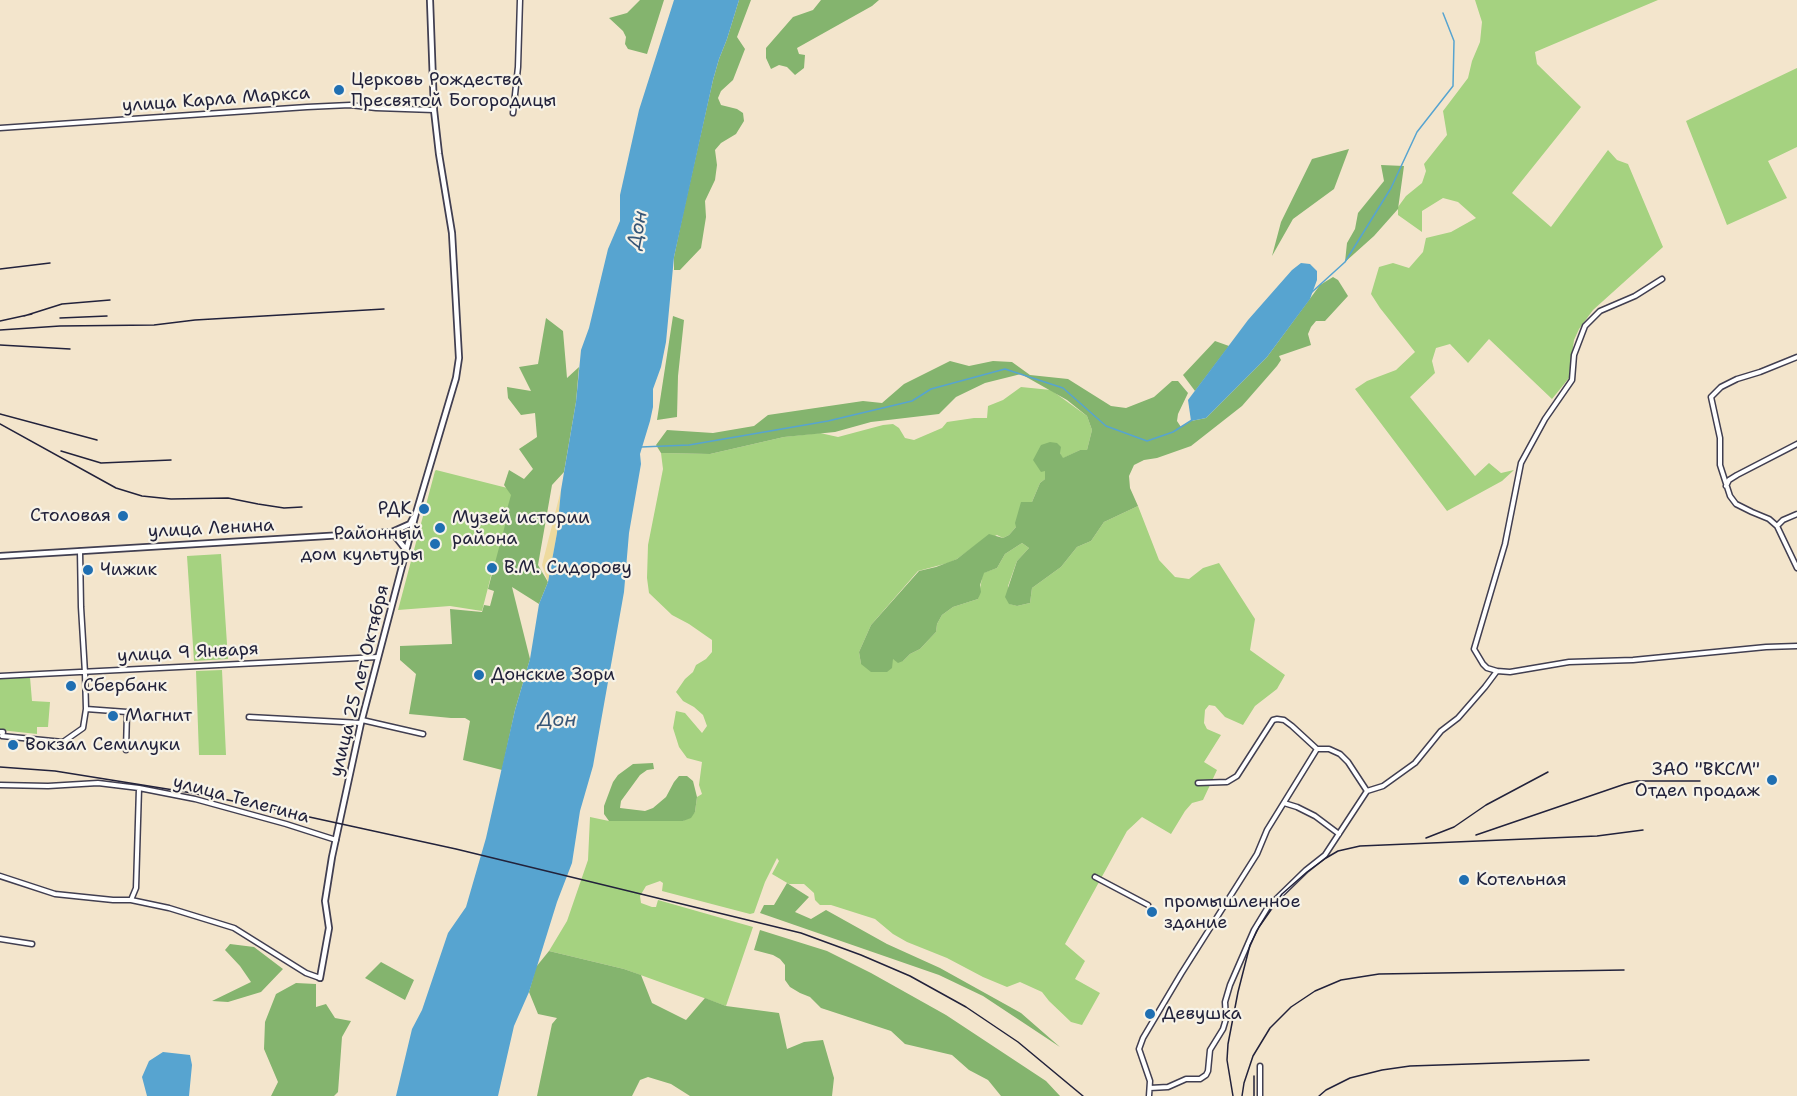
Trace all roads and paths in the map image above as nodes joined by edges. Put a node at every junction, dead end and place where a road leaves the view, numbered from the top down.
1 (430, 0) edge
2 (520, 0) edge
3 (434, 110) junction
4 (513, 113) dead end
5 (0, 129) edge
6 (1662, 279) dead end
7 (1797, 357) edge
8 (1797, 444) edge
9 (1726, 487) junction
10 (416, 513) junction
11 (1797, 514) edge
12 (1778, 526) junction
13 (392, 532) junction
14 (80, 551) junction
15 (407, 551) junction
16 (0, 556) edge
17 (1797, 568) edge
18 (1797, 646) edge
19 (378, 657) junction
20 (1497, 671) junction
21 (85, 673) junction
22 (0, 676) edge
23 (86, 709) junction
24 (249, 717) dead end
25 (362, 722) junction
26 (0, 732) edge
27 (423, 734) dead end
28 (1317, 749) junction
29 (126, 750) dead end
30 (1198, 783) dead end
31 (0, 785) edge
32 (139, 788) junction
33 (1367, 792) junction
34 (1284, 803) junction
35 (1339, 834) junction
36 (336, 840) junction
37 (0, 876) edge
38 (1095, 877) dead end
39 (131, 900) junction
40 (1148, 905) dead end
41 (0, 939) edge
42 (33, 944) dead end
43 (320, 978) joint
44 (1260, 1066) dead end
45 (1149, 1088) junction
46 (1149, 1096) edge
47 (1260, 1096) edge

1 - 3 street, улица 25 лет Октября
2 - 4 street
3 - 5 street, улица Карла Маркса
3 - 10 street, улица 25 лет Октября
6 - 20 street
7 - 9 street
8 - 9 street
9 - 12 street
10 - 13 street
10 - 15 street, улица 25 лет Октября
11 - 12 street
12 - 17 street
13 - 14 street, улица Ленина
13 - 15 street
14 - 16 street, улица Ленина
14 - 21 street
15 - 19 street, улица 25 лет Октября
18 - 20 street
19 - 21 street, улица 9 Января
19 - 25 street, улица 25 лет Октября
20 - 33 street
21 - 22 street, улица 9 Января
21 - 23 street
23 - 26 street
23 - 29 street
24 - 25 street
25 - 27 street
25 - 36 street, улица 25 лет Октября
28 - 30 street
28 - 33 street
28 - 34 street
31 - 32 street, улица Телегина
32 - 36 street, улица Телегина
32 - 39 street
33 - 35 street
34 - 35 street
34 - 45 street
35 - 45 street
36 - 43 street, улица 25 лет Октября
37 - 39 street
38 - 40 street
39 - 43 street
41 - 42 street
44 - 47 street
45 - 46 street

